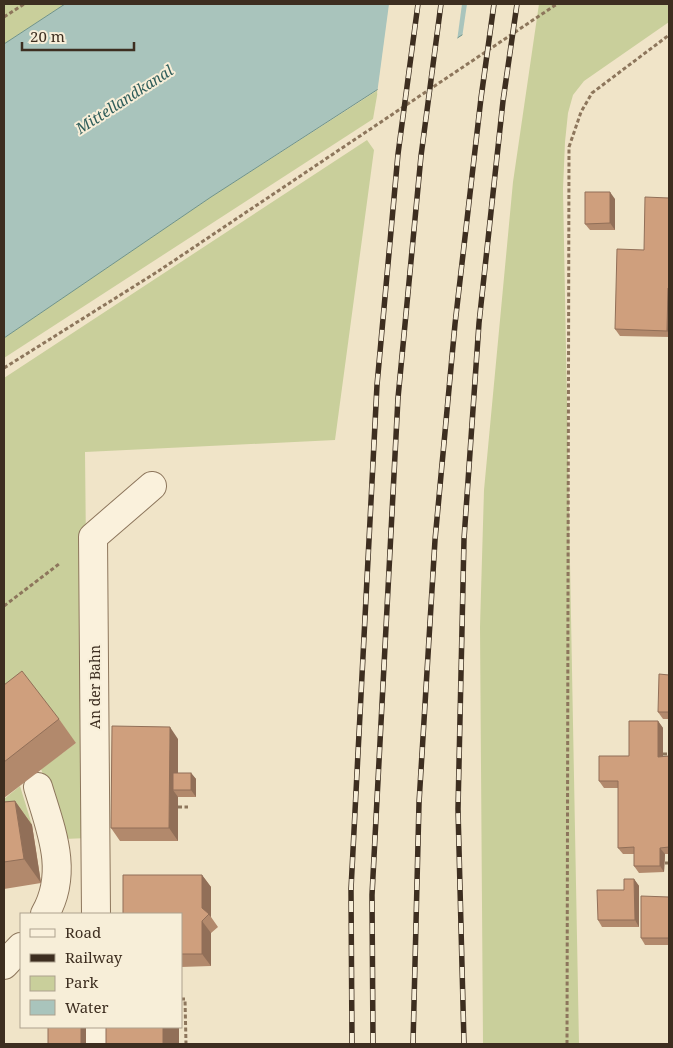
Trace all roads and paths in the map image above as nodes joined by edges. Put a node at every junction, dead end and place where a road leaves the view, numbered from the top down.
1 (24, 4) edge
2 (557, 4) edge
3 (4, 17) edge
4 (669, 35) edge
5 (4, 368) edge
6 (152, 486) dead end
7 (93, 536) junction
8 (4, 606) edge
9 (663, 754) dead end
10 (669, 754) edge
11 (38, 787) dead end
12 (178, 807) dead end
13 (188, 807) dead end
14 (46, 913) edge
15 (96, 913) edge
16 (20, 948) edge
17 (4, 965) edge
18 (182, 999) edge
19 (98, 1028) edge
20 (98, 1044) edge
21 (186, 1044) edge
22 (567, 1044) edge

1 - 3 path
2 - 5 path
4 - 22 path
6 - 7 street
7 - 8 path
7 - 15 street, An der Bahn
9 - 10 path
11 - 14 street
12 - 13 path
16 - 17 street
18 - 21 path
19 - 20 street

